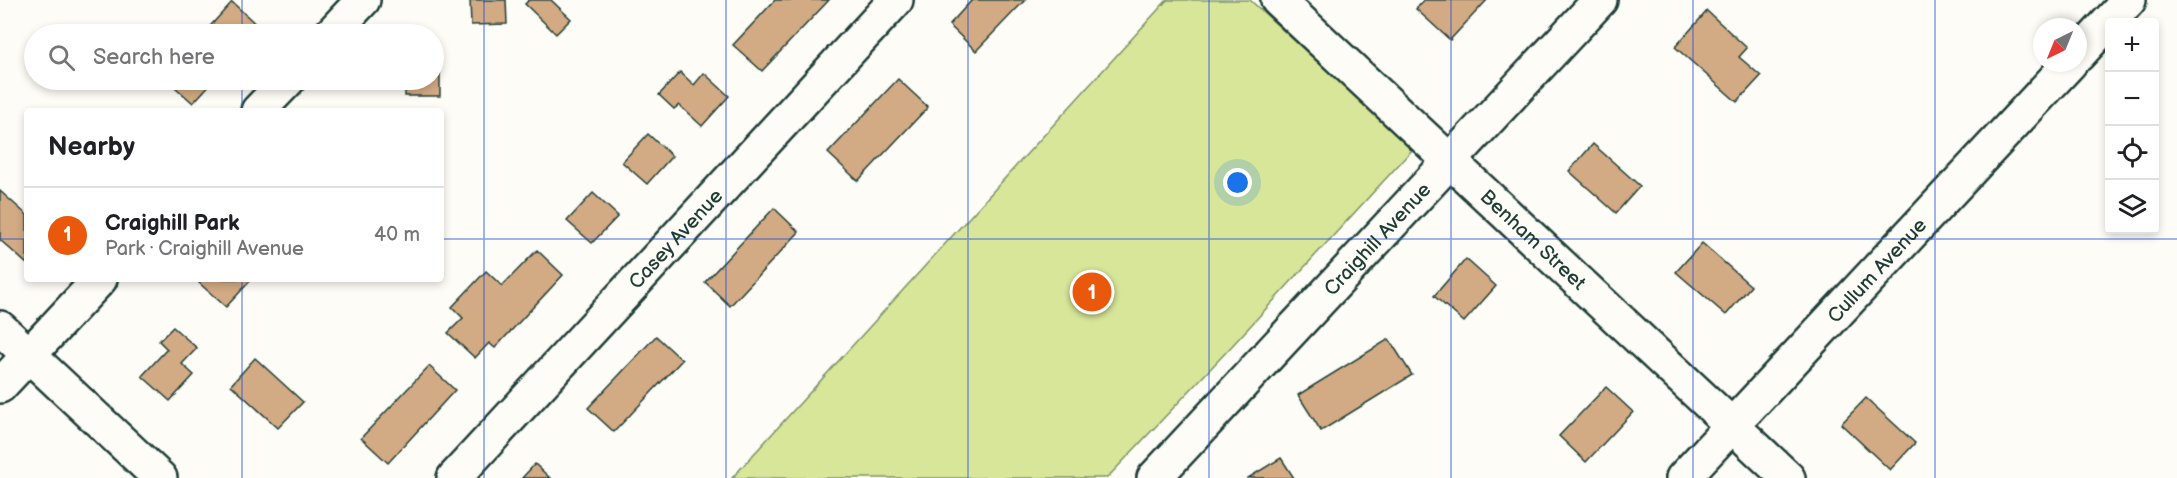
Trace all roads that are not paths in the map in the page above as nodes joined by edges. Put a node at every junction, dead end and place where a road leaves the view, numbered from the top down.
1 (363, 0) edge
2 (896, 0) edge
3 (1278, 0) edge
4 (1600, 0) edge
5 (2129, 0) edge
6 (340, 24) edge
7 (2087, 45) edge
8 (2062, 72) edge
9 (278, 90) edge
10 (261, 108) edge
11 (1450, 161) junction
12 (97, 282) edge
13 (0, 328) edge
14 (29, 356) junction
15 (0, 386) edge
16 (1732, 426) junction
17 (160, 478) edge
18 (454, 478) edge
19 (1154, 478) edge
20 (1683, 478) edge
21 (1788, 478) edge

1 - 6 street
2 - 18 street, Casey Avenue
3 - 11 street, Benham Street
4 - 11 street, Craighill Avenue
5 - 7 street
8 - 16 street, Cullum Avenue
9 - 10 street
11 - 16 street, Benham Street
11 - 19 street, Craighill Avenue
12 - 14 street
13 - 14 street
14 - 15 street
14 - 17 street
16 - 20 street, Cullum Avenue
16 - 21 street, Benham Street

